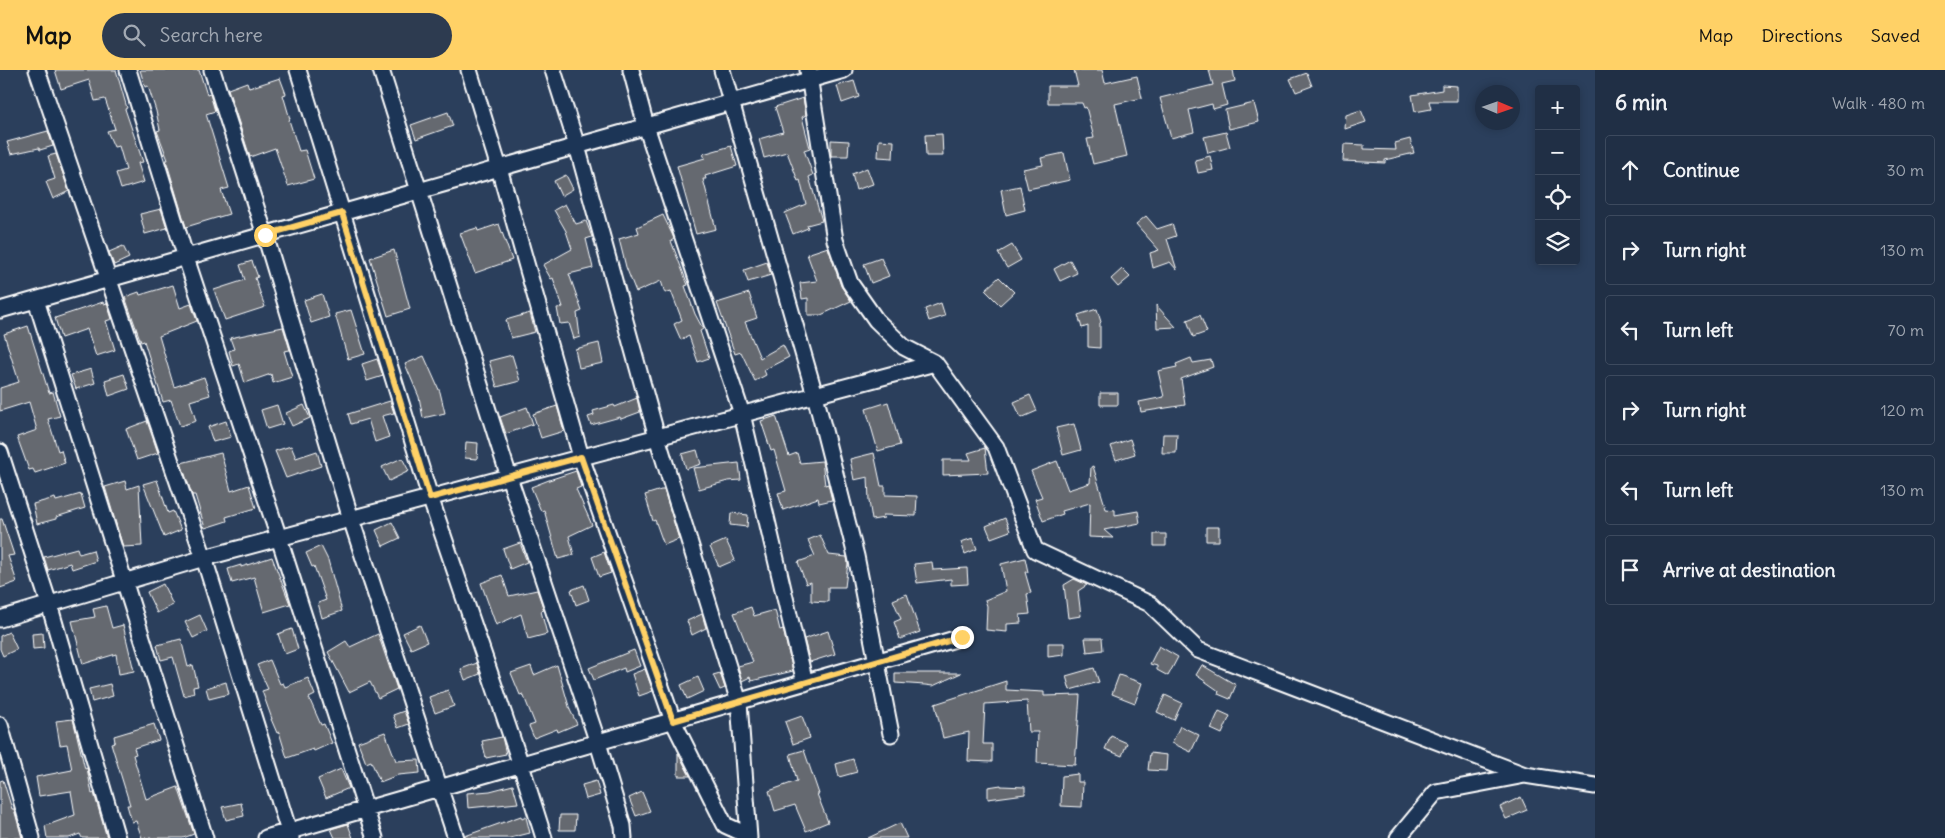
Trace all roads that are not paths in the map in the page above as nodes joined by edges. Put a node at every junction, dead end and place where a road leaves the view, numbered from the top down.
1 (37, 70) edge
2 (128, 70) edge
3 (212, 70) edge
4 (298, 70) edge
5 (382, 70) edge
6 (469, 70) edge
7 (553, 70) edge
8 (631, 70) edge
9 (722, 70) edge
10 (844, 70) edge
11 (809, 75) edge
12 (730, 103) junction
13 (646, 126) junction
14 (577, 146) junction
15 (499, 168) junction
16 (418, 191) junction
17 (342, 213) junction
18 (265, 235) junction
19 (186, 258) junction
20 (109, 279) junction
21 (36, 300) junction
22 (0, 310) edge
23 (935, 363) junction
24 (816, 395) junction
25 (742, 414) junction
26 (657, 437) junction
27 (0, 452) edge
28 (581, 457) junction
29 (509, 477) junction
30 (430, 498) junction
31 (351, 519) junction
32 (279, 538) junction
33 (204, 558) junction
34 (125, 582) junction
35 (49, 604) junction
36 (0, 619) edge
37 (962, 637) dead end
38 (877, 662) junction
39 (805, 683) junction
40 (739, 702) junction
41 (673, 721) junction
42 (0, 725) edge
43 (891, 734) dead end
44 (598, 742) junction
45 (521, 765) junction
46 (1525, 775) junction
47 (1595, 786) edge
48 (441, 788) junction
49 (367, 809) junction
50 (290, 835) edge
51 (748, 836) edge
52 (32, 838) edge
53 (117, 838) edge
54 (205, 838) edge
55 (266, 838) edge
56 (375, 838) edge
57 (456, 838) edge
58 (544, 838) edge
59 (624, 838) edge
60 (1398, 838) edge

1 - 20 street
2 - 19 street
3 - 18 street
4 - 17 street
5 - 16 street
6 - 15 street
7 - 14 street
8 - 13 street
9 - 12 street
10 - 11 street
11 - 12 street
11 - 23 street
12 - 13 street
12 - 24 street
13 - 14 street
13 - 25 street
14 - 15 street
14 - 26 street
15 - 16 street
15 - 28 street
16 - 17 street
16 - 29 street
17 - 18 street
17 - 30 street
18 - 19 street
18 - 31 street
19 - 20 street
19 - 32 street
20 - 21 street
20 - 33 street
21 - 22 street
21 - 34 street
23 - 24 street
23 - 46 street
24 - 25 street
24 - 38 street
25 - 26 street
25 - 39 street
26 - 28 street
26 - 40 street
27 - 35 street
28 - 29 street
28 - 41 street
29 - 30 street
29 - 44 street
30 - 31 street
30 - 45 street
31 - 32 street
31 - 48 street
32 - 33 street
32 - 49 street
33 - 34 street
33 - 50 street
34 - 35 street
34 - 54 street
35 - 36 street
35 - 53 street
37 - 38 street
38 - 39 street
38 - 43 street
39 - 40 street
40 - 41 street
40 - 51 street
41 - 44 street
41 - 51 street
42 - 52 street
44 - 45 street
44 - 59 street
45 - 48 street
45 - 58 street
46 - 47 street
46 - 60 street
48 - 49 street
48 - 57 street
49 - 50 street
49 - 56 street
50 - 55 street

